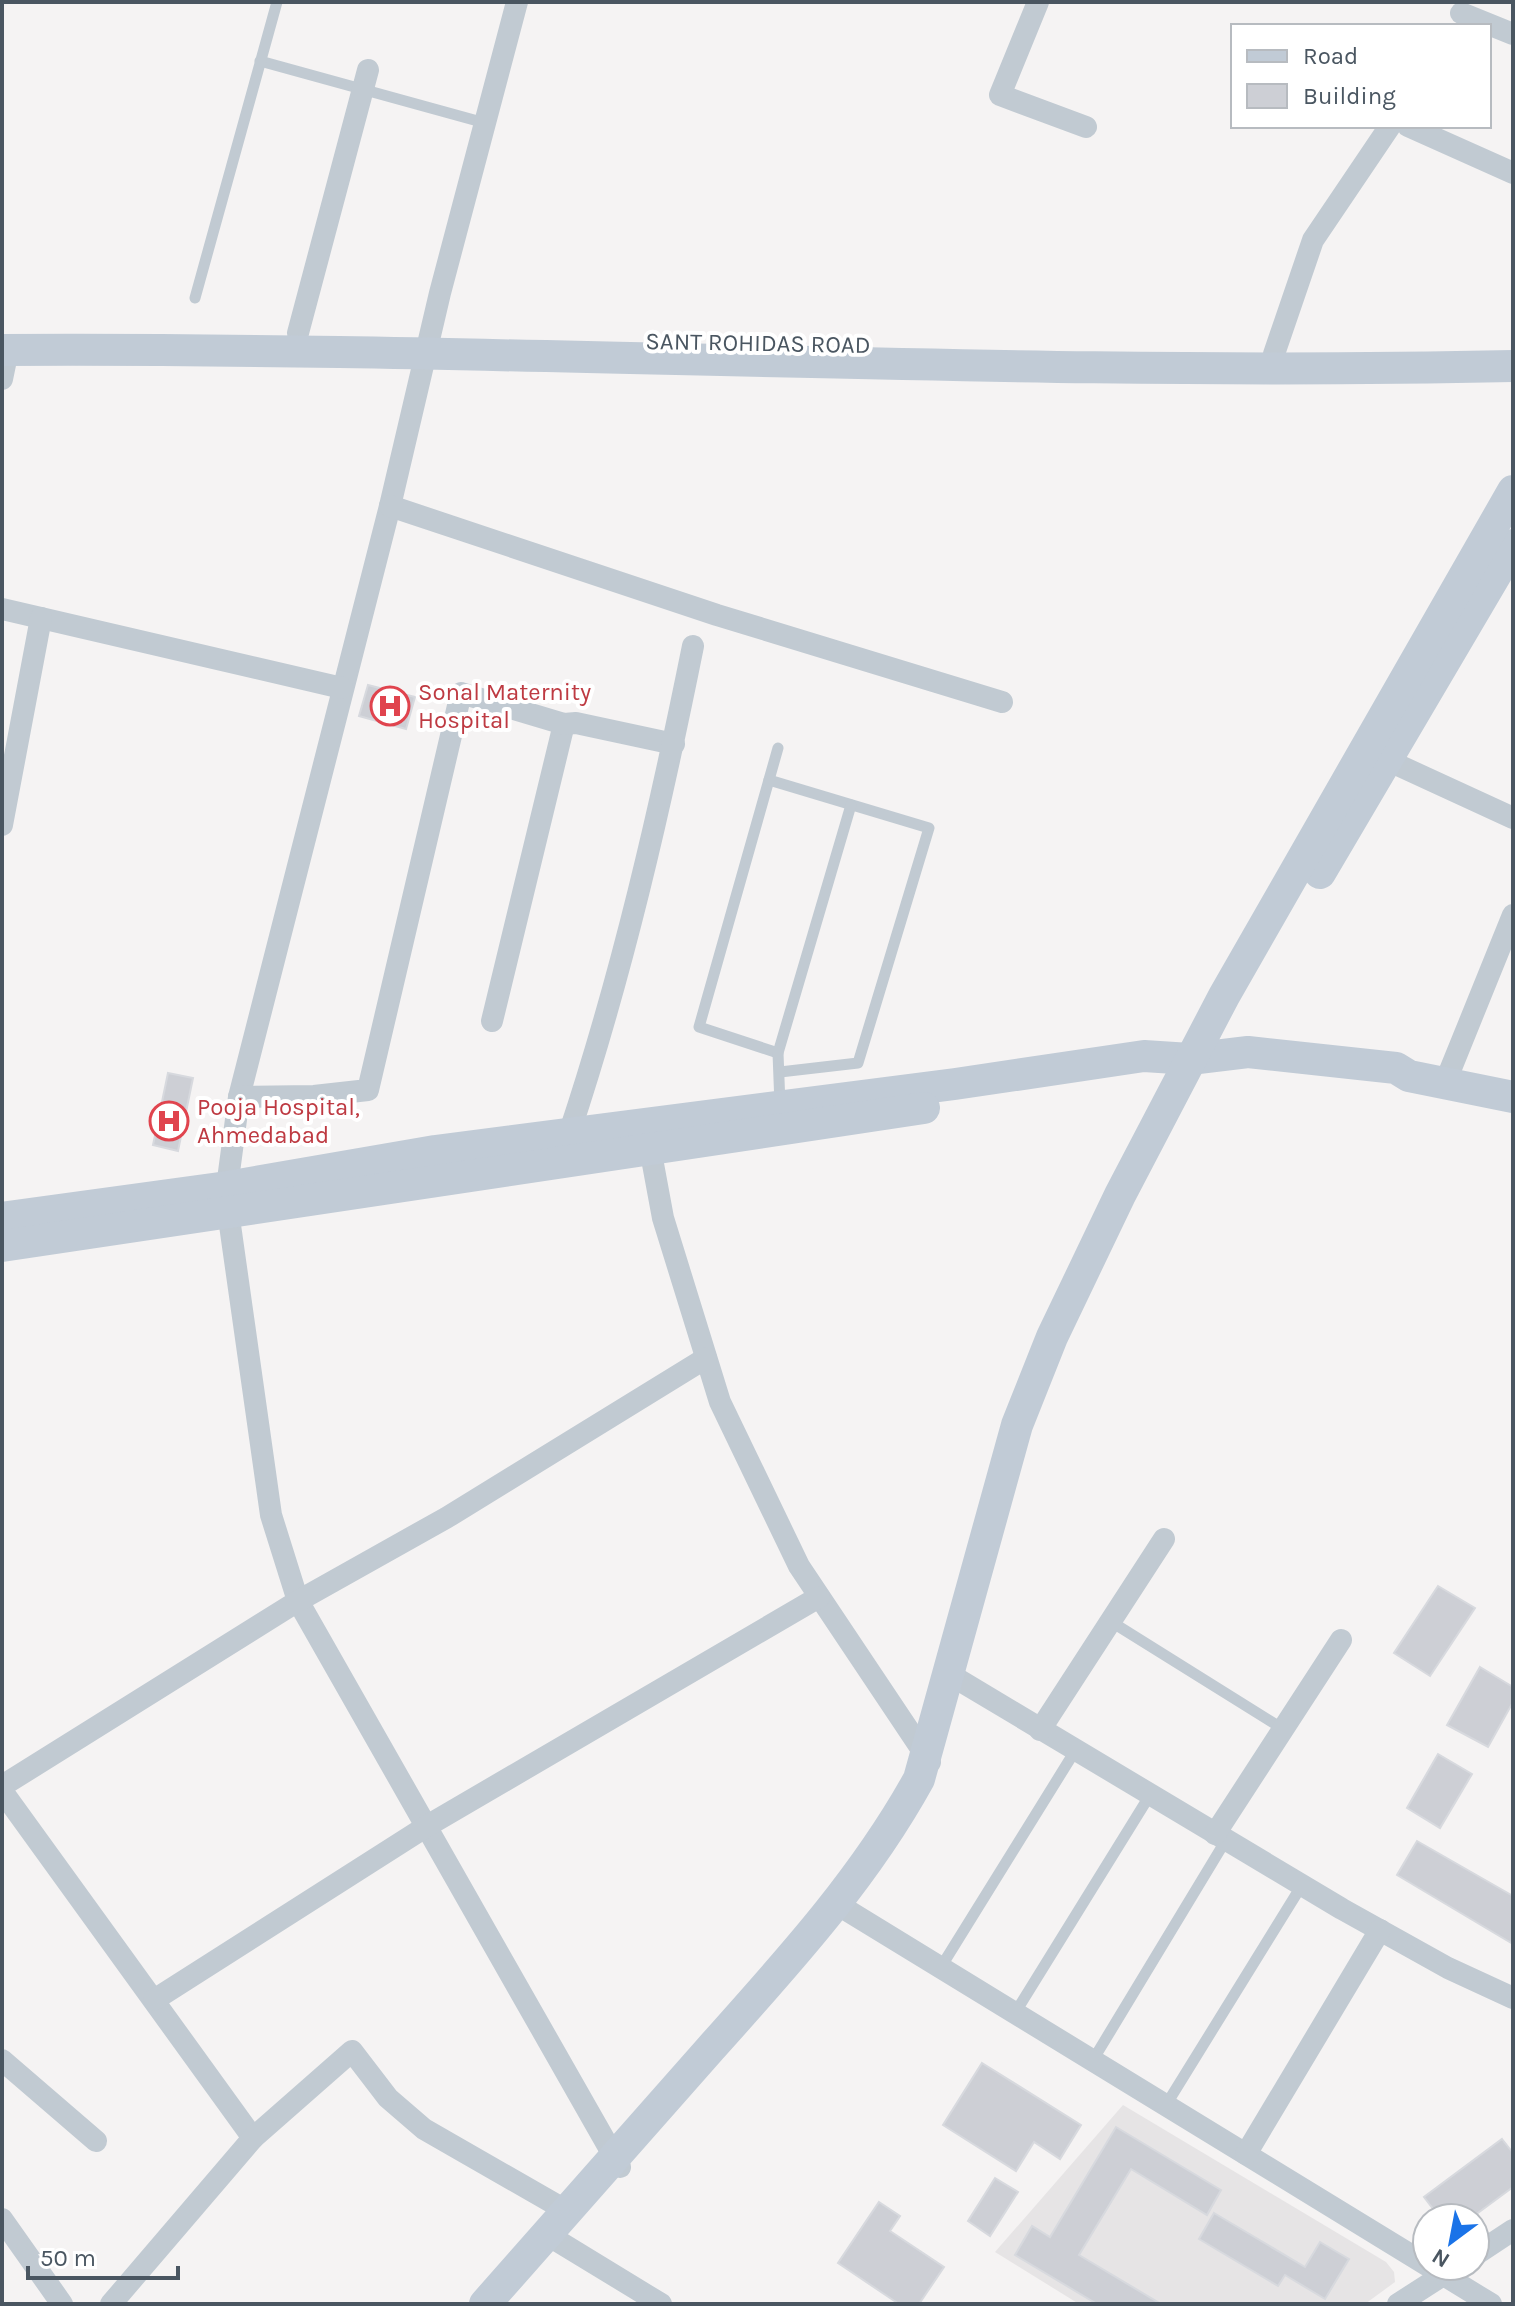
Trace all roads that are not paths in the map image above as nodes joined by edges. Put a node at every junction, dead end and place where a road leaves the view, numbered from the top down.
1 (277, 2) edge
2 (517, 2) edge
3 (1038, 2) edge
4 (1461, 14) edge
5 (1487, 24) edge
6 (1491, 26) edge
7 (1513, 34) edge
8 (260, 61) junction
9 (366, 79) junction
10 (485, 123) junction
11 (1086, 127) dead end
12 (1389, 128) edge
13 (1412, 128) edge
14 (1513, 173) edge
15 (195, 298) dead end
16 (298, 333) junction
17 (428, 345) junction
18 (1513, 351) edge
19 (3, 353) edge
20 (1274, 354) junction
21 (1513, 366) edge
22 (1513, 491) edge
23 (390, 506) junction
24 (1513, 545) edge
25 (2, 609) edge
26 (41, 618) junction
27 (693, 646) dead end
28 (342, 688) junction
29 (1002, 702) dead end
30 (564, 724) junction
31 (674, 744) junction
32 (778, 748) dead end
33 (1387, 760) junction
34 (769, 780) junction
35 (851, 805) junction
36 (1513, 818) edge
37 (2, 825) edge
38 (1513, 915) edge
39 (492, 1021) dead end
40 (778, 1053) junction
41 (1196, 1065) junction
42 (780, 1072) junction
43 (1445, 1083) junction
44 (239, 1097) junction
45 (930, 1097) junction
46 (1513, 1097) edge
47 (780, 1106) junction
48 (569, 1134) junction
49 (648, 1136) junction
50 (228, 1199) junction
51 (2, 1218) edge
52 (2, 1246) edge
53 (706, 1358) junction
54 (1164, 1539) dead end
55 (819, 1597) junction
56 (298, 1601) junction
57 (1110, 1621) junction
58 (1341, 1640) dead end
59 (959, 1680) junction
60 (1283, 1729) junction
61 (1040, 1730) junction
62 (1075, 1751) junction
63 (930, 1762) junction
64 (2, 1788) edge
65 (1150, 1795) junction
66 (427, 1826) junction
67 (1220, 1837) junction
68 (1302, 1885) junction
69 (845, 1909) junction
70 (1380, 1930) junction
71 (941, 1967) junction
72 (1513, 1998) edge
73 (154, 2000) junction
74 (1015, 2013) junction
75 (1093, 2060) junction
76 (3, 2062) edge
77 (1166, 2105) junction
78 (253, 2138) junction
79 (96, 2141) dead end
80 (1246, 2154) junction
81 (618, 2162) junction
82 (2, 2219) edge
83 (561, 2225) junction
84 (1513, 2230) edge
85 (1491, 2244) edge
86 (1411, 2251) edge
87 (1423, 2282) edge
88 (1459, 2282) edge
89 (62, 2304) edge
90 (111, 2304) edge
91 (485, 2304) edge
92 (499, 2304) edge
93 (661, 2304) edge
94 (1398, 2304) edge
95 (1491, 2304) edge

1 - 8 lane
2 - 10 street
3 - 11 street
4 - 5 street
6 - 7 street
8 - 9 lane
8 - 15 lane
9 - 10 lane
9 - 16 street
10 - 17 street
12 - 20 street
13 - 14 street
16 - 17 street, SANT ROHIDAS ROAD
16 - 19 street, SANT ROHIDAS ROAD
17 - 19 street
17 - 20 street, SANT ROHIDAS ROAD
17 - 21 street
17 - 23 street
18 - 20 street, SANT ROHIDAS ROAD
22 - 41 street
23 - 28 street
23 - 29 street
24 - 33 street
25 - 26 street
26 - 28 street
26 - 37 street
27 - 31 street
28 - 44 street
30 - 31 street
30 - 39 street
30 - 44 street
31 - 48 street
32 - 34 lane
33 - 36 street
33 - 41 street
34 - 35 lane
34 - 40 lane
35 - 40 lane
35 - 42 lane
38 - 43 street
40 - 42 lane
41 - 43 street
41 - 45 street
41 - 59 street
41 - 63 street
42 - 47 lane
43 - 46 street
44 - 50 street
45 - 47 street
45 - 49 street
47 - 49 street
48 - 49 street
48 - 50 street
49 - 50 street
49 - 53 street
50 - 51 street
50 - 52 street
50 - 56 street
53 - 55 street
53 - 56 street
54 - 57 street
55 - 63 street
55 - 66 street
56 - 64 street
56 - 66 street
57 - 60 lane
57 - 61 street
58 - 60 street
59 - 61 street
59 - 63 street
60 - 67 street
61 - 62 street
62 - 65 street
62 - 71 lane
63 - 69 street
63 - 81 street
64 - 73 street
65 - 67 street
65 - 74 lane
66 - 73 street
66 - 81 street
67 - 68 street
67 - 75 lane
68 - 70 street
68 - 77 lane
69 - 71 street
69 - 81 street
70 - 72 street
70 - 80 street
71 - 74 street
73 - 78 street
74 - 75 street
75 - 77 street
76 - 79 street
77 - 80 street
78 - 83 street
78 - 90 street
80 - 86 street
81 - 83 street
82 - 89 street
83 - 91 street
83 - 92 street
83 - 93 street
84 - 85 street
87 - 94 street
88 - 95 street

